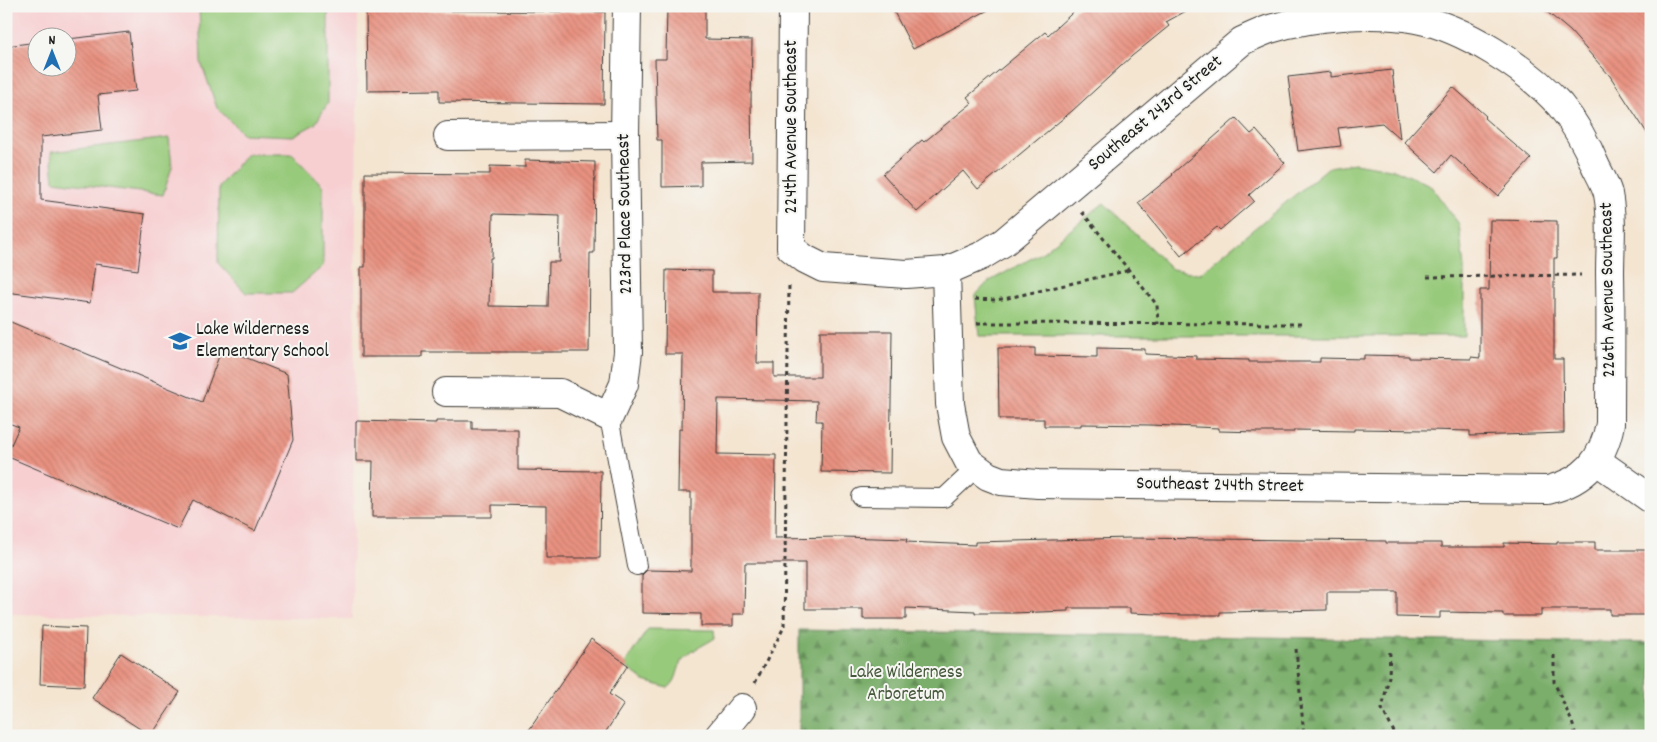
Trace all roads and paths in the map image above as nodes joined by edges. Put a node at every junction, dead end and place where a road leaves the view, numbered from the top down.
1 (627, 6) edge
2 (793, 6) edge
3 (1534, 80) joint
4 (448, 136) dead end
5 (625, 136) junction
6 (1065, 191) junction
7 (791, 248) junction
8 (1130, 270) junction
9 (1610, 274) junction
10 (1427, 278) dead end
11 (946, 297) junction
12 (1158, 324) junction
13 (1304, 324) dead end
14 (446, 392) dead end
15 (609, 418) junction
16 (1597, 461) junction
17 (976, 468) junction
18 (861, 496) dead end
19 (1651, 498) edge
20 (637, 566) dead end
21 (1296, 649) dead end
22 (1390, 652) dead end
23 (1554, 655) dead end
24 (742, 708) joint
25 (719, 736) edge
26 (1304, 736) edge
27 (1396, 736) edge
28 (1576, 736) edge

1 - 5 street, 223rd Place Southeast
2 - 7 street, 224th Avenue Southeast
3 - 6 street, Southeast 243rd Street
3 - 9 street, 226th Avenue Southeast
4 - 5 street
5 - 15 street, 223rd Place Southeast
6 - 8 path
6 - 11 street, Southeast 243rd Street
7 - 11 street, Southeast 243rd Street
7 - 24 path
8 - 11 path
8 - 12 path
9 - 10 path
9 - 16 street, 226th Avenue Southeast
11 - 12 path
11 - 17 street, Southeast 244th Street
12 - 13 path
14 - 15 street
15 - 20 lane
16 - 17 street, Southeast 244th Street
16 - 19 street
17 - 18 lane
21 - 26 path
22 - 27 path
23 - 28 path
24 - 25 street

